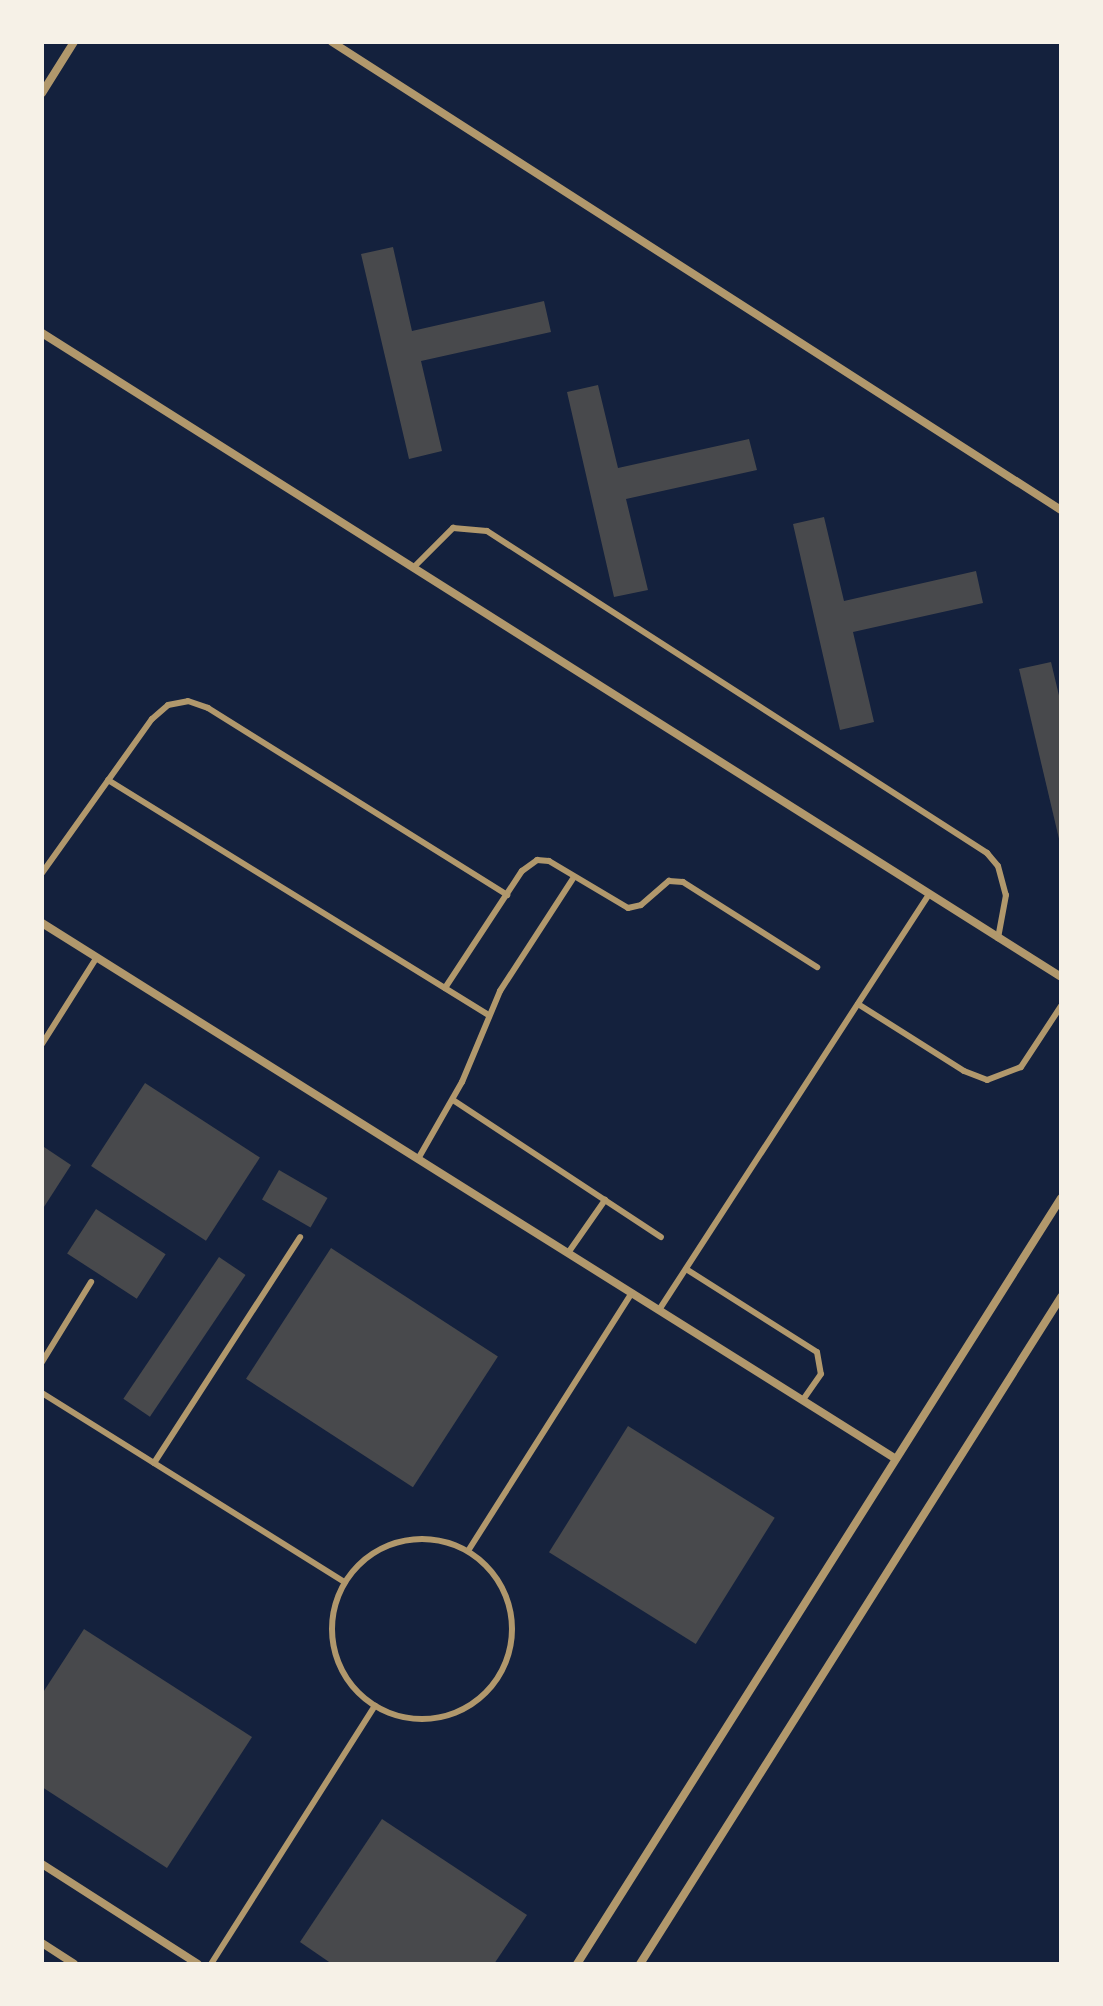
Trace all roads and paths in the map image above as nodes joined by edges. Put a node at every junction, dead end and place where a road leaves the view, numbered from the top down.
1 (74, 42) edge
2 (332, 42) edge
3 (42, 93) edge
4 (42, 333) edge
5 (1061, 510) edge
6 (413, 568) junction
7 (108, 780) junction
8 (42, 873) edge
9 (574, 877) junction
10 (929, 894) junction
11 (507, 895) junction
12 (42, 923) edge
13 (998, 938) junction
14 (97, 957) junction
15 (817, 967) dead end
16 (1061, 977) edge
17 (445, 988) junction
18 (858, 1004) junction
19 (1061, 1006) edge
20 (488, 1015) junction
21 (42, 1044) edge
22 (453, 1100) junction
23 (418, 1159) junction
24 (1061, 1198) edge
25 (605, 1200) junction
26 (300, 1237) dead end
27 (661, 1237) dead end
28 (568, 1253) junction
29 (686, 1269) junction
30 (91, 1282) dead end
31 (632, 1293) junction
32 (1061, 1297) edge
33 (659, 1310) junction
34 (42, 1362) edge
35 (42, 1393) edge
36 (803, 1400) junction
37 (896, 1459) junction
38 (154, 1463) junction
39 (468, 1551) junction
40 (345, 1582) junction
41 (375, 1706) junction
42 (42, 1864) edge
43 (42, 1943) edge
44 (74, 1964) edge
45 (198, 1964) edge
46 (211, 1964) edge
47 (577, 1964) edge
48 (640, 1964) edge

1 - 3 street
2 - 5 street
4 - 6 street
6 - 10 street
6 - 13 lane
7 - 8 lane
7 - 11 lane
7 - 17 lane
9 - 11 lane
9 - 15 lane
9 - 20 lane
10 - 13 street
10 - 18 lane
11 - 17 lane
12 - 14 street
13 - 16 street
14 - 21 lane
14 - 23 street
17 - 20 lane
18 - 19 lane
18 - 29 lane
20 - 22 lane
22 - 23 lane
22 - 25 lane
23 - 28 street
24 - 37 street
25 - 27 lane
25 - 28 lane
26 - 38 lane
28 - 31 street
29 - 33 lane
29 - 36 lane
30 - 34 lane
31 - 33 street
31 - 39 lane
32 - 48 street
33 - 36 street
35 - 38 lane
36 - 37 street
37 - 47 street
38 - 40 lane
39 - 40 lane
39 - 41 lane
40 - 41 lane
41 - 46 lane
42 - 45 street
43 - 44 street

